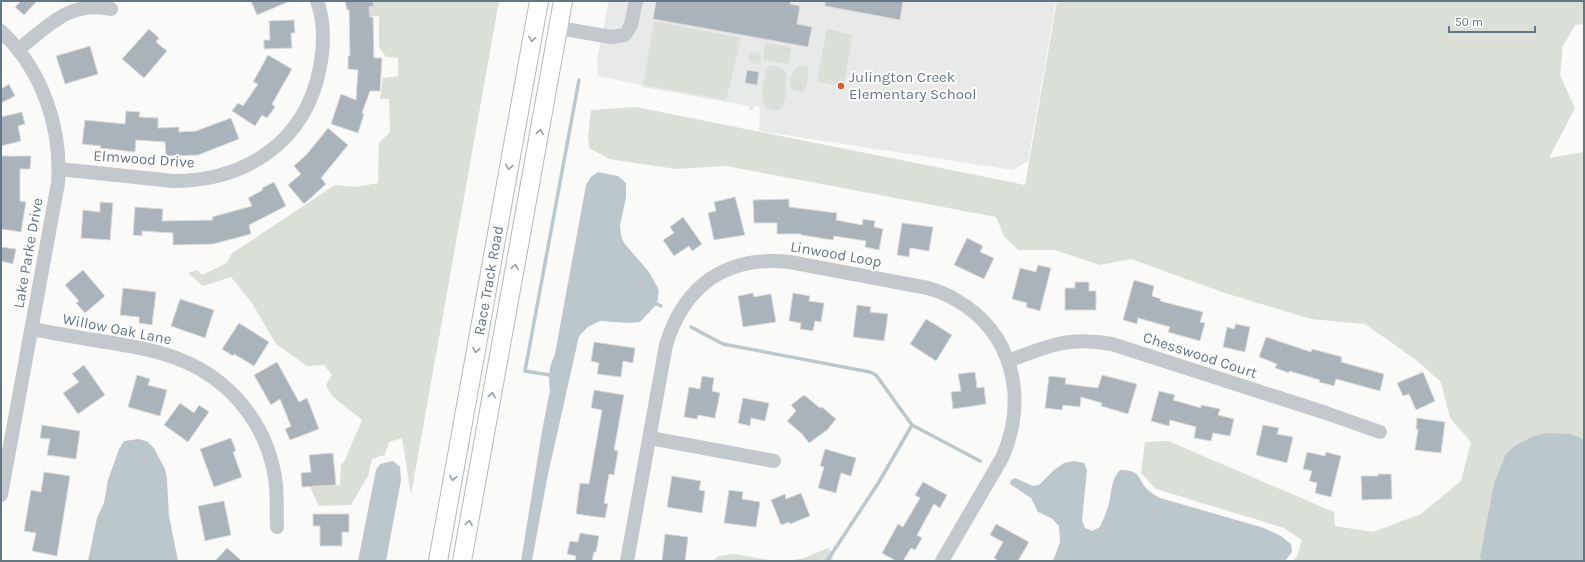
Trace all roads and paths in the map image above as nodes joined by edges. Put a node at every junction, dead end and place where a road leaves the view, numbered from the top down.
1 (318, 1) edge
2 (540, 1) edge
3 (563, 1) edge
4 (636, 1) edge
5 (111, 9) dead end
6 (558, 28) junction
7 (1, 31) edge
8 (18, 50) junction
9 (59, 169) junction
10 (32, 329) junction
11 (1008, 361) junction
12 (1380, 432) dead end
13 (650, 438) junction
14 (774, 460) dead end
15 (1, 495) edge
16 (277, 527) dead end
17 (438, 561) edge
18 (462, 561) edge
19 (627, 561) edge
20 (942, 561) edge

1 - 9 street, Elmwood Drive
2 - 6 main road
2 -> 17 main road, Race Track Road
3 - 6 main road, Race Track Road
4 - 6 street
5 - 8 street
18 -> 6 main road, Race Track Road
7 - 8 street, Lake Parke Drive
8 - 9 street, Lake Parke Drive
9 - 10 street, Lake Parke Drive
10 - 15 street, Lake Parke Drive
10 - 16 street, Willow Oak Lane
11 - 12 street, Chesswood Court
11 - 13 street, Linwood Loop
11 - 20 street, Linwood Loop
13 - 14 street
13 - 19 street, Linwood Loop

